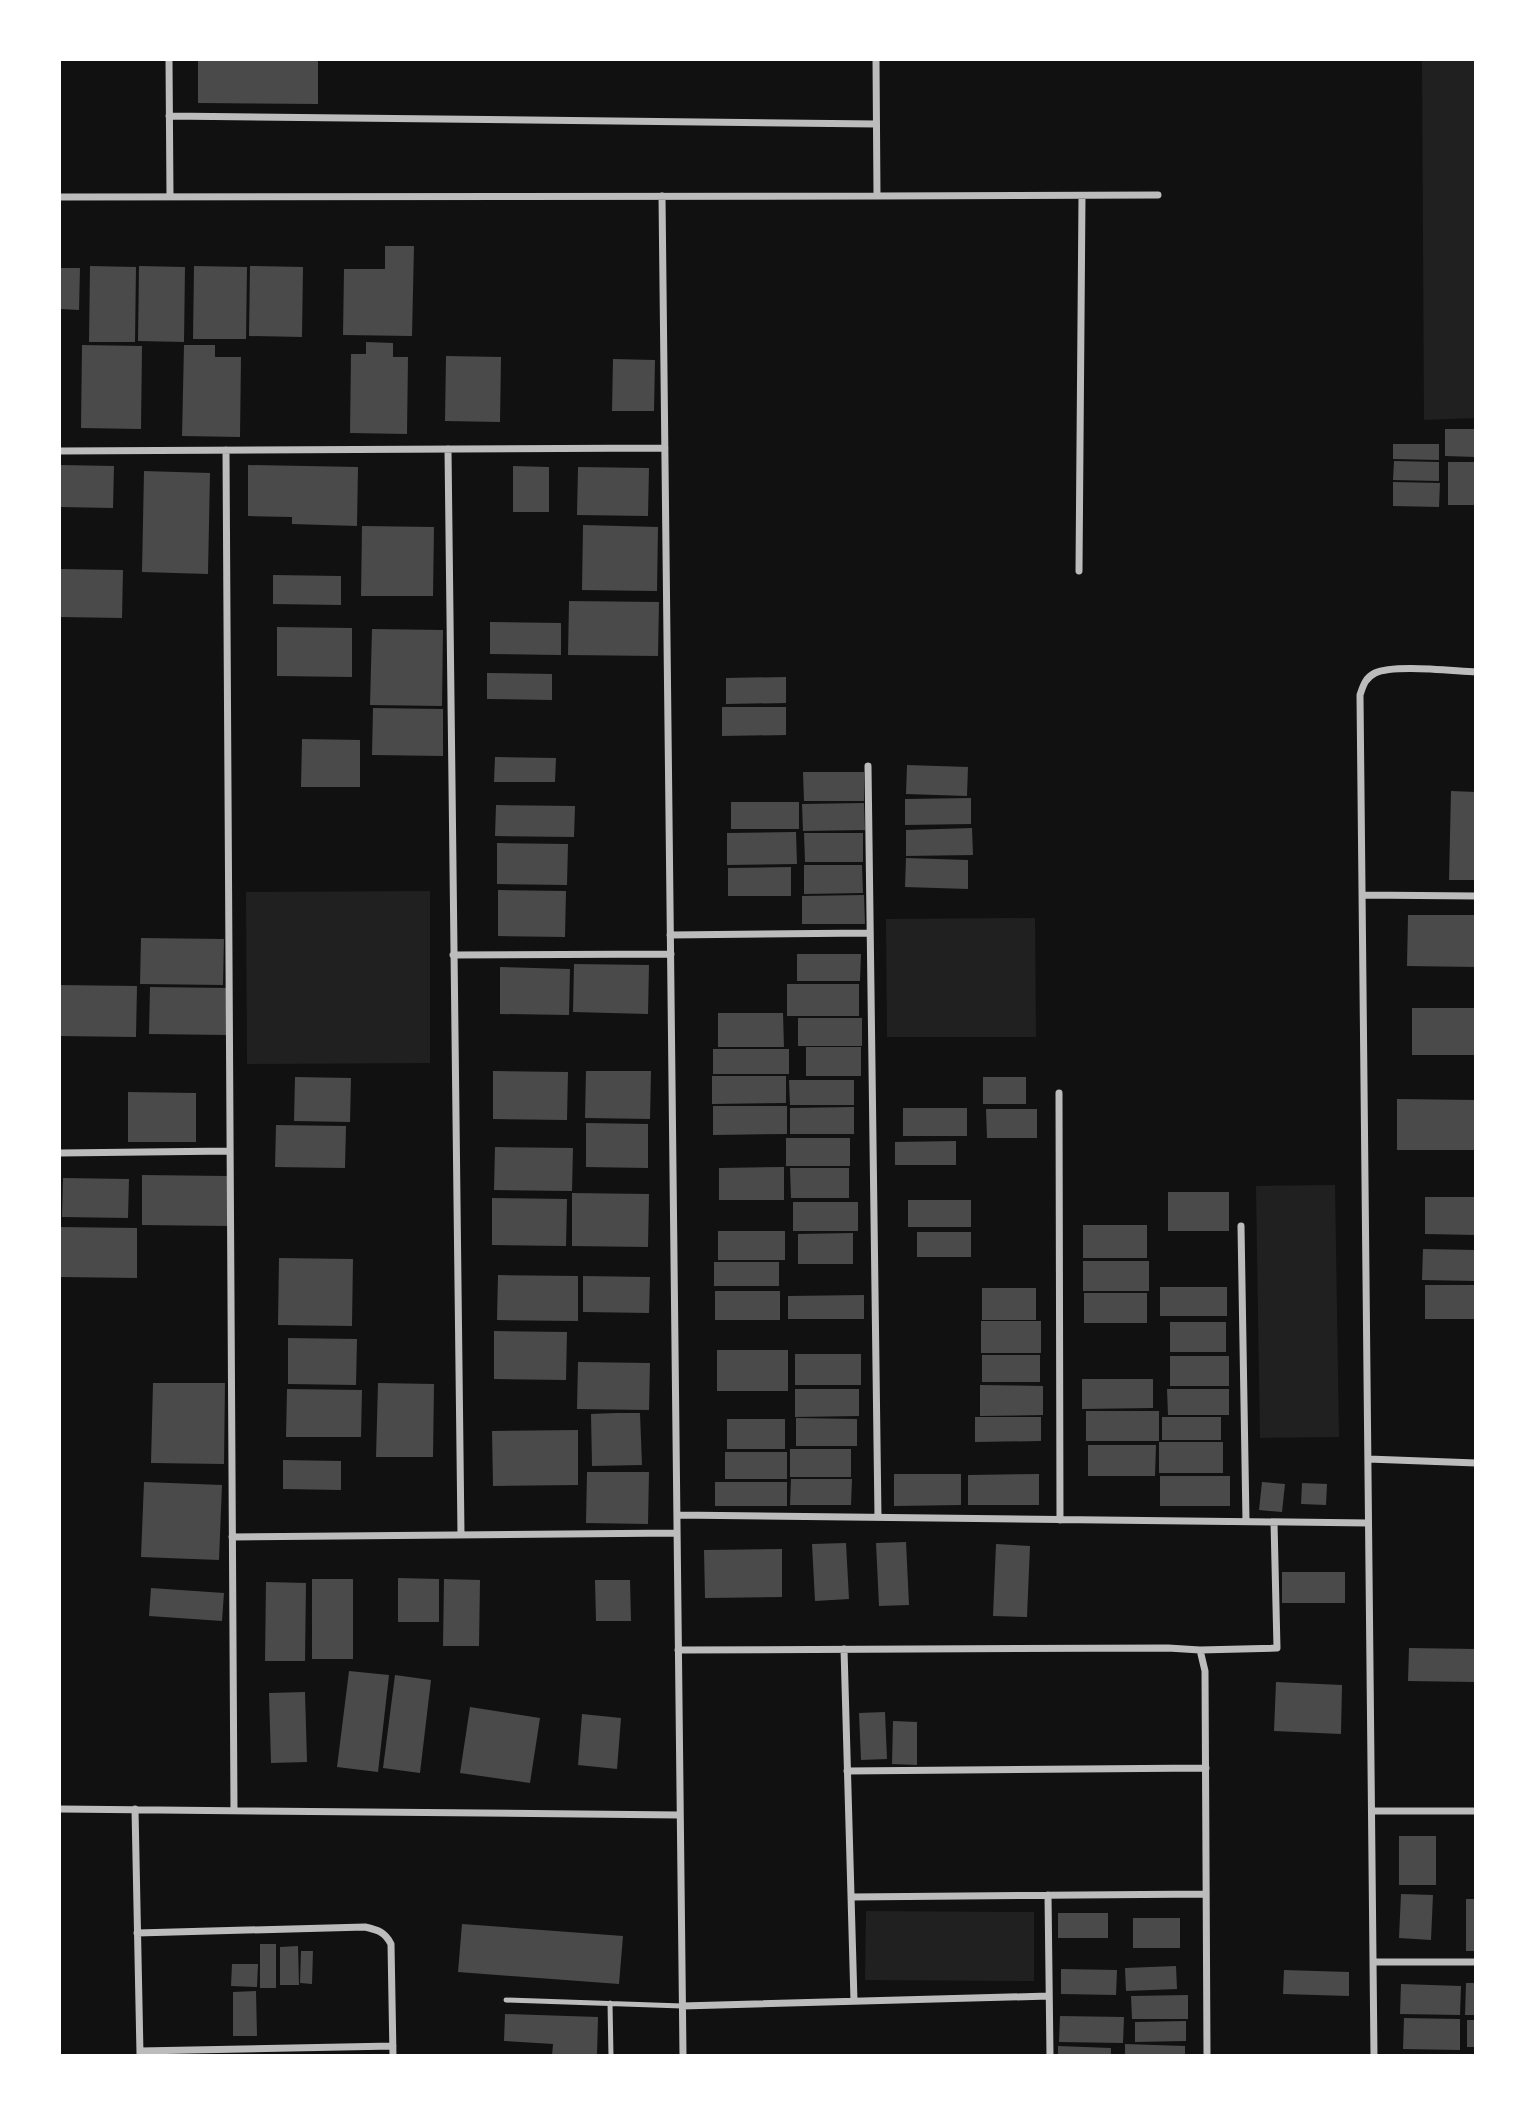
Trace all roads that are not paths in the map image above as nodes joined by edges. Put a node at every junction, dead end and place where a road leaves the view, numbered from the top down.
1 (169, 60) edge
2 (876, 60) edge
3 (169, 116) junction
4 (876, 124) junction
5 (1158, 195) dead end
6 (662, 196) junction
7 (877, 196) junction
8 (1082, 196) junction
9 (60, 197) edge
10 (170, 197) junction
11 (665, 447) junction
12 (448, 449) junction
13 (226, 450) junction
14 (60, 451) edge
15 (1079, 571) dead end
16 (1475, 672) edge
17 (868, 766) dead end
18 (1362, 895) junction
19 (1475, 895) edge
20 (870, 933) junction
21 (670, 935) junction
22 (671, 954) junction
23 (453, 956) junction
24 (1059, 1093) dead end
25 (230, 1151) junction
26 (60, 1153) edge
27 (1241, 1226) dead end
28 (1368, 1459) junction
29 (1475, 1463) edge
30 (677, 1515) junction
31 (878, 1517) junction
32 (1060, 1520) junction
33 (1246, 1521) junction
34 (1274, 1522) junction
35 (1368, 1523) junction
36 (677, 1533) junction
37 (461, 1535) junction
38 (232, 1537) junction
39 (844, 1649) junction
40 (678, 1650) junction
41 (1200, 1650) junction
42 (1206, 1768) junction
43 (847, 1772) junction
44 (60, 1809) edge
45 (135, 1810) junction
46 (234, 1810) junction
47 (1372, 1811) junction
48 (1475, 1811) edge
49 (680, 1815) junction
50 (1206, 1894) junction
51 (1048, 1895) junction
52 (851, 1897) junction
53 (138, 1933) junction
54 (1373, 1962) junction
55 (1475, 1962) edge
56 (1049, 1996) junction
57 (506, 2000) dead end
58 (854, 2001) junction
59 (610, 2003) junction
60 (682, 2006) junction
61 (393, 2046) junction
62 (140, 2053) edge
63 (393, 2056) edge
64 (611, 2056) edge
65 (683, 2056) edge
66 (1050, 2056) edge
67 (1207, 2056) edge
68 (1374, 2056) edge

1 - 3 street
2 - 4 street
3 - 4 street
3 - 10 street
4 - 7 street
5 - 8 street
6 - 7 street
6 - 10 street
6 - 11 street
7 - 8 street
8 - 15 street
9 - 10 street
11 - 12 street
11 - 21 street
12 - 13 street
12 - 23 street
13 - 14 street
13 - 25 street
16 - 18 street
17 - 20 street
18 - 19 street
18 - 28 street
20 - 21 street
20 - 31 street
21 - 22 street
22 - 23 street
22 - 30 street
23 - 37 street
24 - 32 street
25 - 26 street
25 - 38 street
27 - 33 street
28 - 29 street
28 - 35 street
30 - 31 street
30 - 36 street
31 - 32 street
32 - 33 street
33 - 34 street
34 - 35 street
34 - 41 street
35 - 47 street
36 - 37 street
36 - 40 street
37 - 38 street
38 - 46 street
39 - 40 street
39 - 41 street
39 - 43 street
40 - 49 street
41 - 42 street
42 - 43 street
42 - 50 street
43 - 52 street
44 - 45 street
45 - 46 street
45 - 53 street
46 - 49 street
47 - 48 street
47 - 54 street
49 - 60 street
50 - 51 street
50 - 67 street
51 - 52 street
51 - 56 street
52 - 58 street
53 - 61 street
53 - 62 street
54 - 55 street
54 - 68 street
56 - 58 street
56 - 66 street
57 - 59 lane
58 - 60 street
59 - 60 lane
59 - 64 lane
60 - 65 street
61 - 62 street
61 - 63 street

